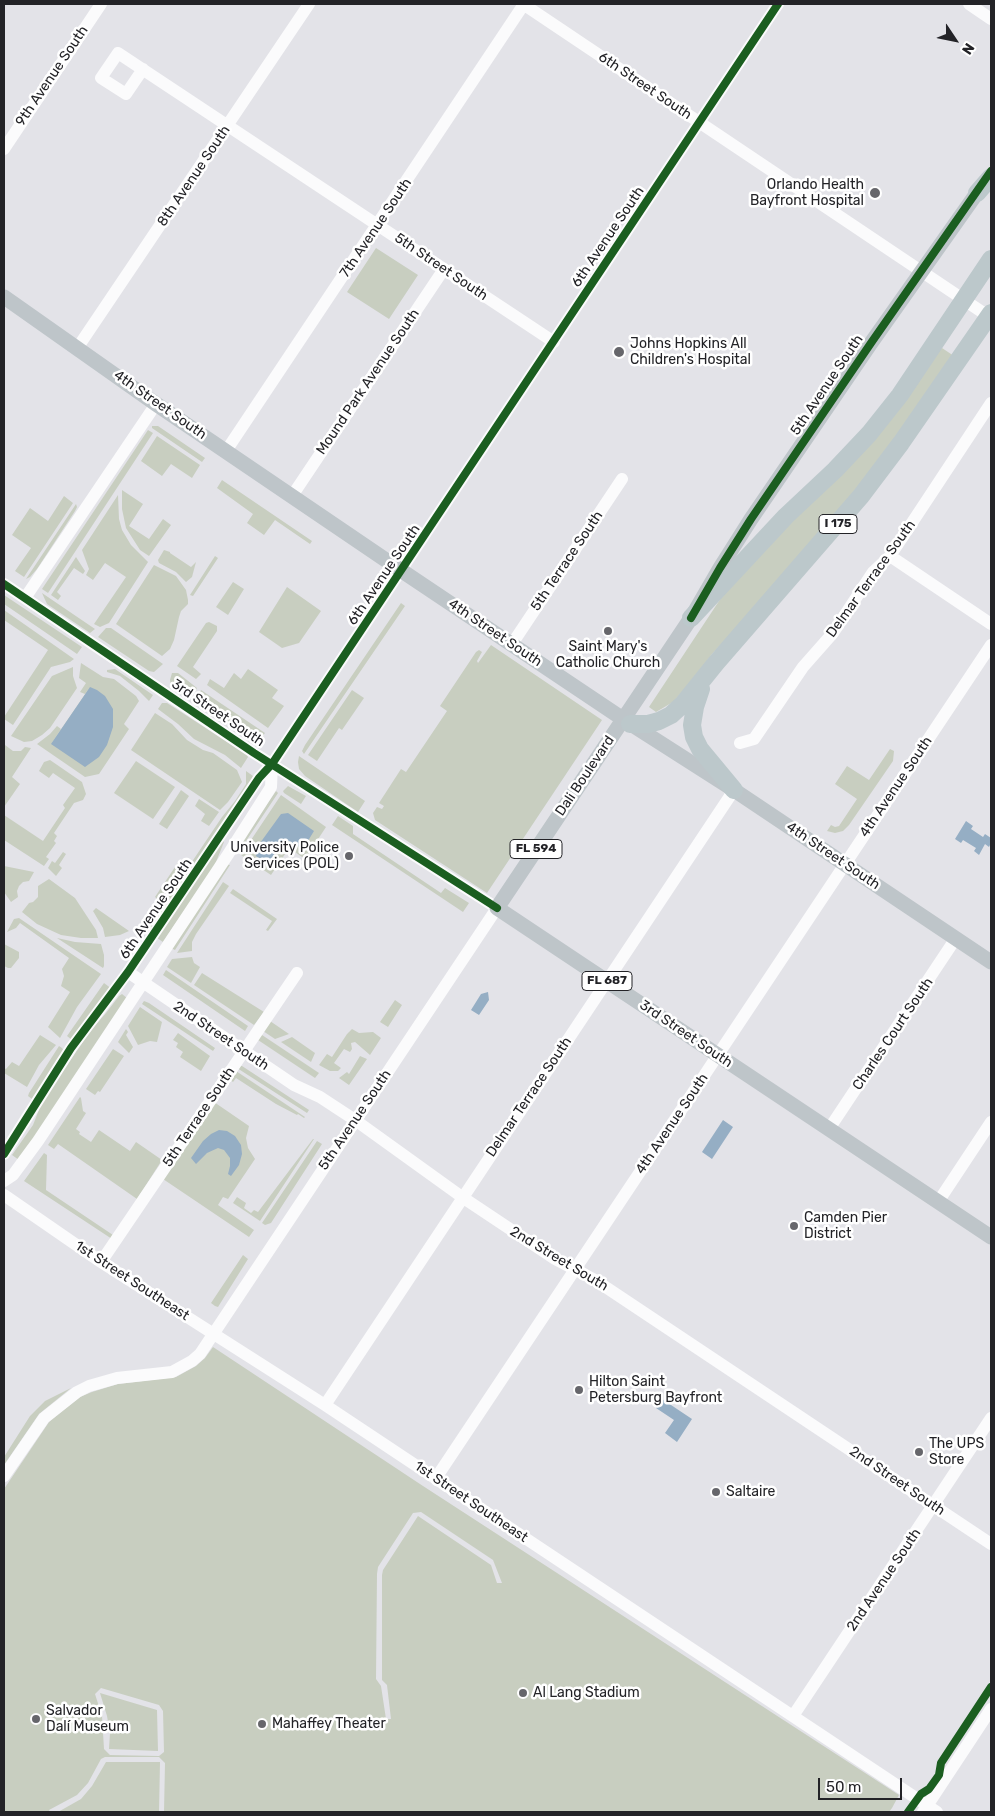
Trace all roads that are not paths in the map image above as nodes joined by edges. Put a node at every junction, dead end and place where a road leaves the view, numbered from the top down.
1 (101, 4) edge
2 (309, 4) edge
3 (524, 4) edge
4 (778, 4) edge
5 (969, 4) edge
6 (991, 18) edge
7 (143, 69) dead end
8 (699, 122) junction
9 (227, 125) junction
10 (4, 149) edge
11 (991, 171) edge
12 (991, 177) edge
13 (977, 193) junction
14 (378, 225) junction
15 (991, 259) edge
16 (444, 269) junction
17 (920, 272) junction
18 (4, 297) edge
19 (991, 313) edge
20 (991, 318) edge
21 (554, 342) junction
22 (78, 347) junction
23 (991, 403) edge
24 (156, 404) junction
25 (226, 451) junction
26 (622, 479) dead end
27 (292, 496) junction
28 (890, 556) junction
29 (402, 571) junction
30 (4, 584) edge
31 (25, 598) junction
32 (692, 618) junction
33 (991, 624) edge
34 (512, 644) junction
35 (991, 645) edge
36 (704, 679) junction
37 (626, 721) junction
38 (740, 743) dead end
39 (272, 764) junction
40 (734, 790) junction
41 (845, 864) junction
42 (497, 908) junction
43 (956, 938) junction
44 (991, 962) edge
45 (128, 972) junction
46 (296, 973) dead end
47 (607, 981) junction
48 (142, 982) junction
49 (243, 1052) junction
50 (718, 1055) junction
51 (355, 1120) junction
52 (991, 1122) edge
53 (829, 1129) junction
54 (4, 1154) edge
55 (4, 1181) edge
56 (4, 1195) edge
57 (462, 1197) junction
58 (938, 1202) junction
59 (991, 1238) edge
60 (101, 1262) junction
61 (575, 1270) junction
62 (214, 1334) junction
63 (325, 1405) junction
64 (991, 1418) edge
65 (4, 1476) edge
66 (436, 1478) junction
67 (934, 1505) junction
68 (991, 1544) edge
69 (991, 1709) edge
70 (793, 1716) junction
71 (929, 1810) edge

1 - 10 street, 9th Avenue South
2 - 9 street, 8th Avenue South
3 - 8 street, 6th Street South
3 - 14 street, 7th Avenue South
4 - 8 street, 6th Avenue South
5 - 6 street
7 - 9 street, 5th Street South
8 - 17 street, 6th Street South
8 - 21 street, 6th Avenue South
9 - 14 street, 5th Street South
9 - 22 street, 8th Avenue South
11 - 13 main road, 5th Avenue South
12 - 13 highway
13 - 17 main road, 5th Avenue South
14 - 16 street, 5th Street South
14 - 25 street, 7th Avenue South
15 - 32 highway
16 - 21 street, 5th Street South
16 - 27 street, Mound Park Avenue South
17 - 20 street, 6th Street South
17 - 32 main road, 5th Avenue South
18 - 22 main road, 4th Street South
19 - 36 highway, I 175
21 - 29 street, 6th Avenue South
22 - 24 main road, 4th Street South
23 - 28 street, Delmar Terrace South
24 - 25 main road, 4th Street South
24 - 31 street
25 - 27 main road, 4th Street South
26 - 34 street, 5th Terrace South
27 - 29 main road, 4th Street South
28 - 33 street
28 - 38 street, Delmar Terrace South
29 - 34 main road, 4th Street South
29 - 39 street, 6th Avenue South
30 - 31 street, 3rd Street South
31 - 39 street, 3rd Street South
32 - 37 main road, 5th Avenue South / FL 594
34 - 37 main road, 4th Street South
35 - 41 street, 4th Avenue South
36 - 37 highway
36 - 40 highway
37 - 40 main road, 4th Street South
37 - 42 main road, Dali Boulevard / FL 594
39 - 42 street, 3rd Street South
39 - 45 street, 6th Avenue South
39 - 48 street, 6th Avenue South
40 - 41 main road, 4th Street South
40 - 47 street, Delmar Terrace South
41 - 43 main road, 4th Street South
41 - 50 street, 4th Avenue South
42 - 47 main road, 3rd Street South / FL 687
42 - 51 street, 5th Avenue South
43 - 44 main road, 4th Street South
43 - 53 street, Charles Court South
45 - 48 street, 2nd Street South
45 - 54 street, 6th Avenue South
46 - 49 street, 5th Terrace South
47 - 50 main road, 3rd Street South / FL 687
47 - 57 street, Delmar Terrace South
48 - 49 street, 2nd Street South
48 - 55 street, 6th Avenue South
49 - 51 street, 2nd Street South
49 - 60 street, 5th Terrace South
50 - 53 main road, 3rd Street South / FL 687
50 - 61 street, 4th Avenue South
51 - 57 street, 2nd Street South
51 - 62 street, 5th Avenue South
52 - 58 street
53 - 58 main road, 3rd Street South / FL 687
56 - 60 street, 1st Street Southeast
57 - 61 street, 2nd Street South
57 - 63 street, Delmar Terrace South
58 - 59 main road, 3rd Street South / FL 687
60 - 62 street, 1st Street Southeast
61 - 66 street, 4th Avenue South
61 - 67 street, 2nd Street South
62 - 63 street, 1st Street Southeast
62 - 65 street
63 - 66 street, 1st Street Southeast
64 - 67 street, 2nd Avenue South
66 - 70 street, 1st Street Southeast
67 - 68 street, 2nd Street South
67 - 70 street, 2nd Avenue South
69 - 71 street
70 - 71 street, 1st Street Southeast

